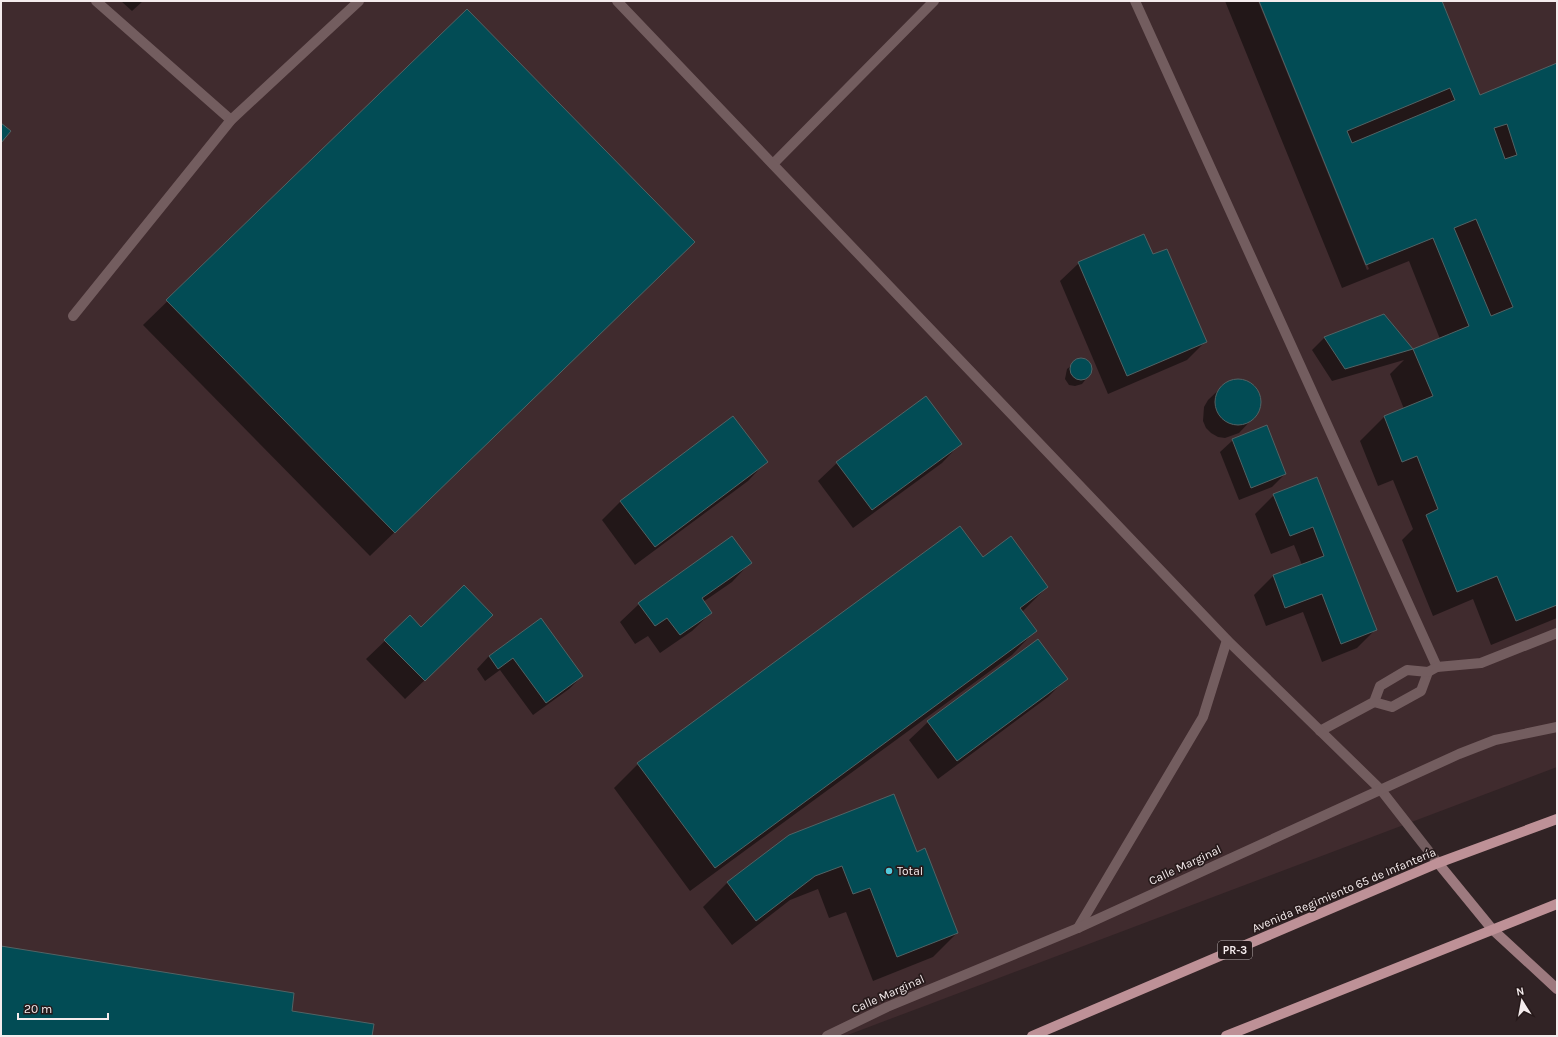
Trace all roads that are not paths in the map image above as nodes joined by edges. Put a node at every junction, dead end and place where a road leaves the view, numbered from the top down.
1 (96, 1) edge
2 (359, 1) edge
3 (617, 1) edge
4 (934, 1) edge
5 (1135, 1) edge
6 (230, 120) junction
7 (773, 164) junction
8 (73, 316) dead end
9 (1557, 633) edge
10 (1227, 640) junction
11 (1432, 670) junction
12 (1374, 702) junction
13 (1557, 727) edge
14 (1320, 731) junction
15 (1381, 790) junction
16 (1557, 819) edge
17 (1438, 863) junction
18 (1557, 904) edge
19 (1078, 928) junction
20 (1492, 929) junction
21 (1557, 989) edge
22 (827, 1036) edge
23 (1032, 1036) edge
24 (1226, 1036) edge

1 - 6 street
2 - 6 street
3 - 7 street
4 - 7 street
5 - 11 street
6 - 8 street
7 - 10 street
9 - 11 street
10 - 14 street
10 - 19 street
11 - 12 street
11 - 12 street
12 - 14 street
13 - 15 street, Calle Marginal
14 - 15 street
15 - 17 street
15 - 19 street, Calle Marginal
16 - 17 main road, Avenida Regimiento 65 de Infantería / PR-3
17 - 20 street
17 - 23 main road, Avenida Regimiento 65 de Infantería / PR-3
18 - 20 main road
19 - 22 street, Calle Marginal
20 - 21 street
20 - 24 main road

